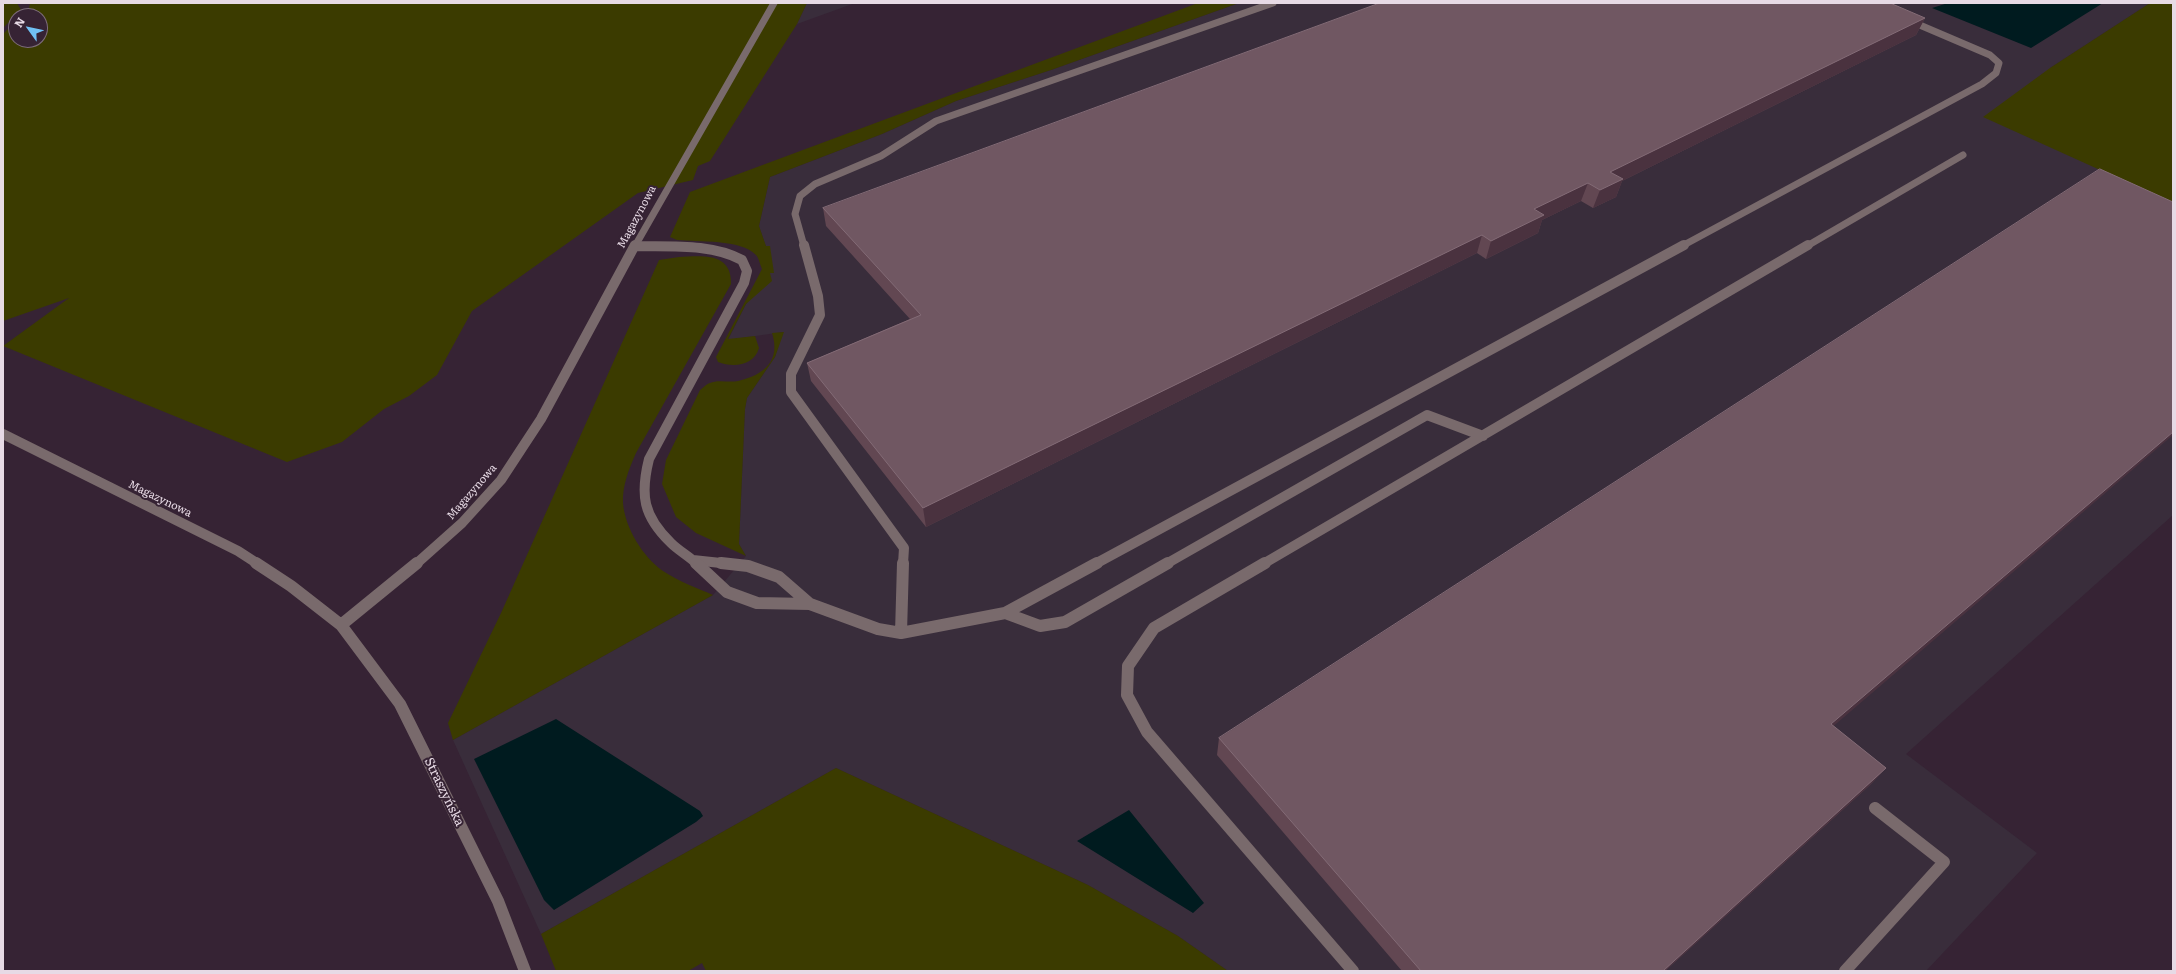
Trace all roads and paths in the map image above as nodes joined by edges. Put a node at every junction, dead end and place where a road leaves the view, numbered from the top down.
1 (774, 3) edge
2 (1273, 3) edge
3 (1897, 15) edge
4 (1963, 155) dead end
5 (635, 246) junction
6 (3, 434) edge
7 (1483, 436) junction
8 (693, 560) junction
9 (810, 604) junction
10 (1006, 613) junction
11 (342, 625) junction
12 (901, 633) junction
13 (1875, 808) dead end
14 (525, 971) edge
15 (1353, 971) edge
16 (1845, 971) edge

1 - 5 street, Magazynowa
2 - 12 street
3 - 10 street
4 - 7 street
5 - 8 street
5 - 11 street, Magazynowa
6 - 11 street, Magazynowa
7 - 10 street
7 - 15 street
8 - 9 street
8 - 9 street
9 - 12 street
10 - 12 street
11 - 14 street, Straszyńska
13 - 16 street

